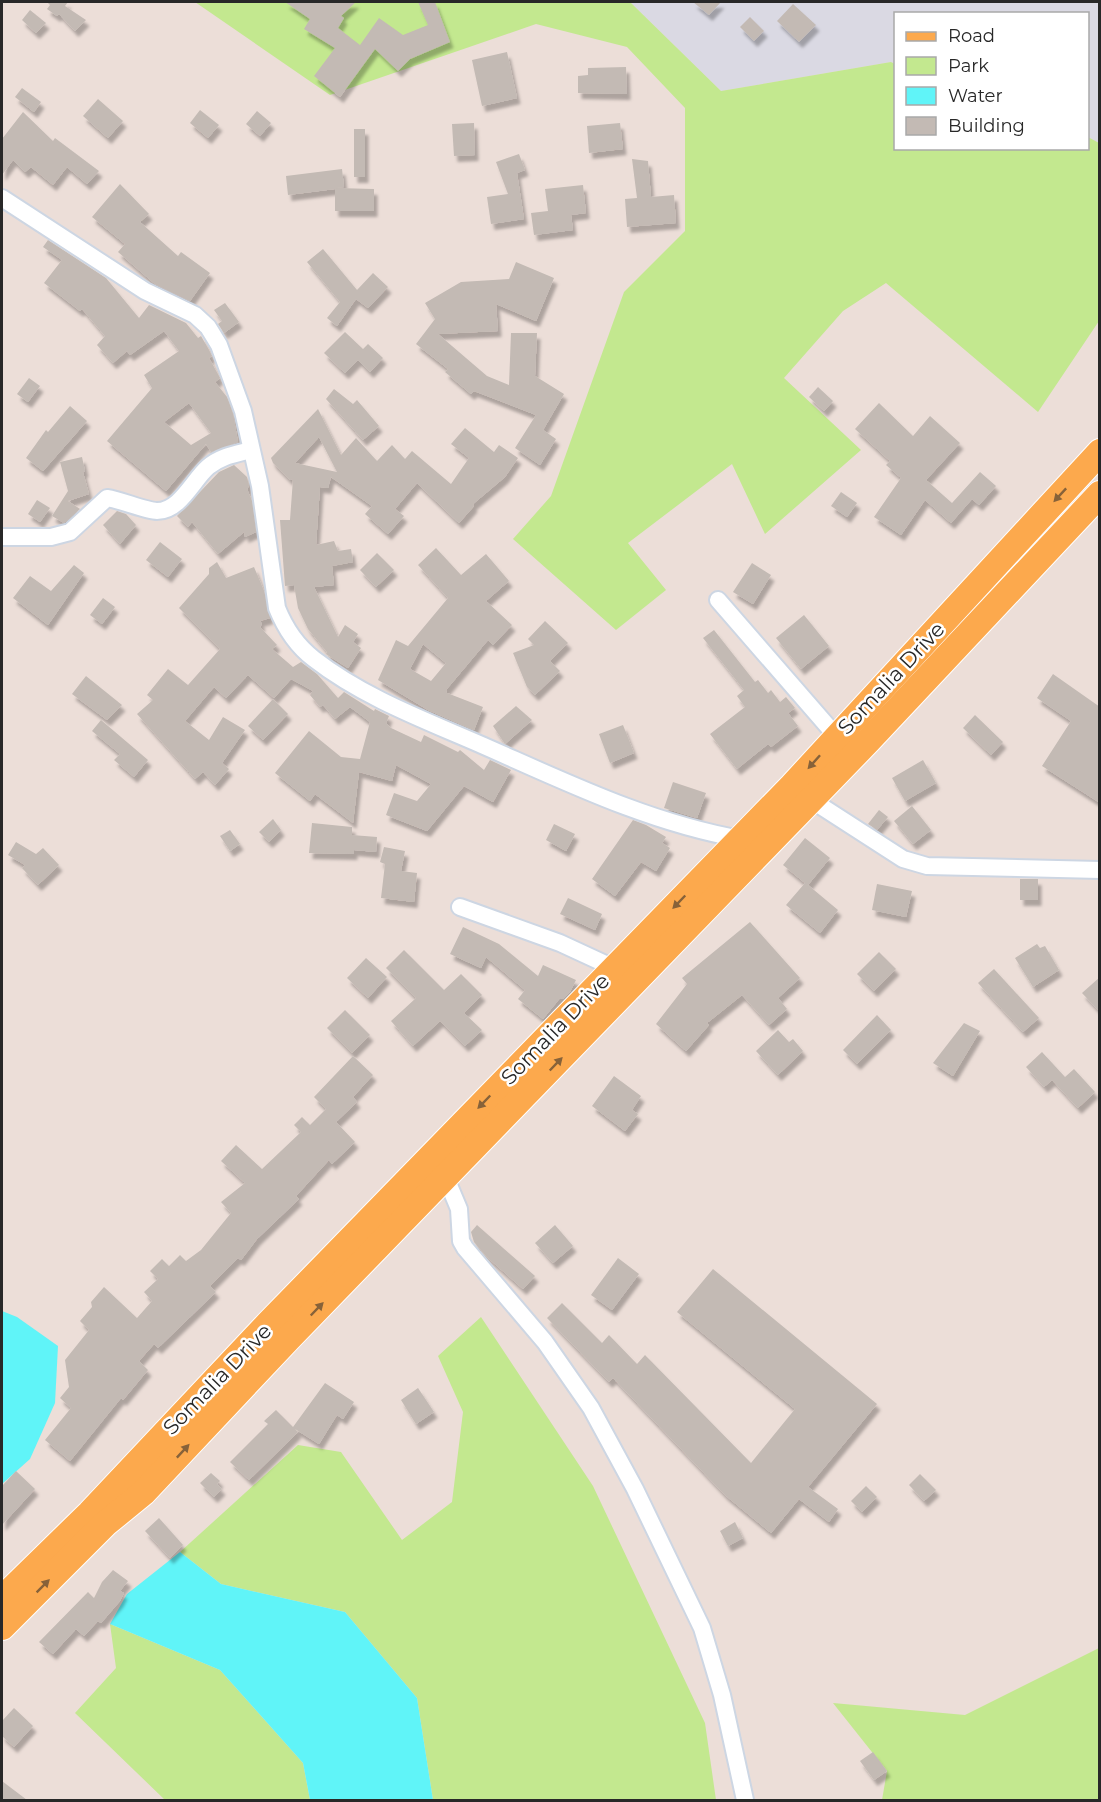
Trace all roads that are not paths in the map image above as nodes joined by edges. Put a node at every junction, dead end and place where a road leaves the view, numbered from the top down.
1 (2, 198) edge
2 (251, 450) junction
3 (1100, 452) edge
4 (1100, 494) edge
5 (2, 537) edge
6 (718, 600) dead end
7 (837, 737) junction
8 (810, 799) junction
9 (741, 838) junction
10 (1100, 870) edge
11 (460, 907) dead end
12 (614, 968) junction
13 (446, 1178) junction
14 (2, 1599) edge
15 (2, 1627) edge
16 (745, 1800) edge

1 - 2 street
2 - 5 street
2 - 9 street
3 -> 7 main road, Somalia Drive
4 - 8 main road, Somalia Drive
6 - 7 street
7 -> 9 main road, Somalia Drive
8 - 10 street
13 -> 8 main road, Somalia Drive
9 -> 12 main road, Somalia Drive
11 - 12 street
12 -> 14 main road, Somalia Drive
15 -> 13 main road, Somalia Drive
13 - 16 street

